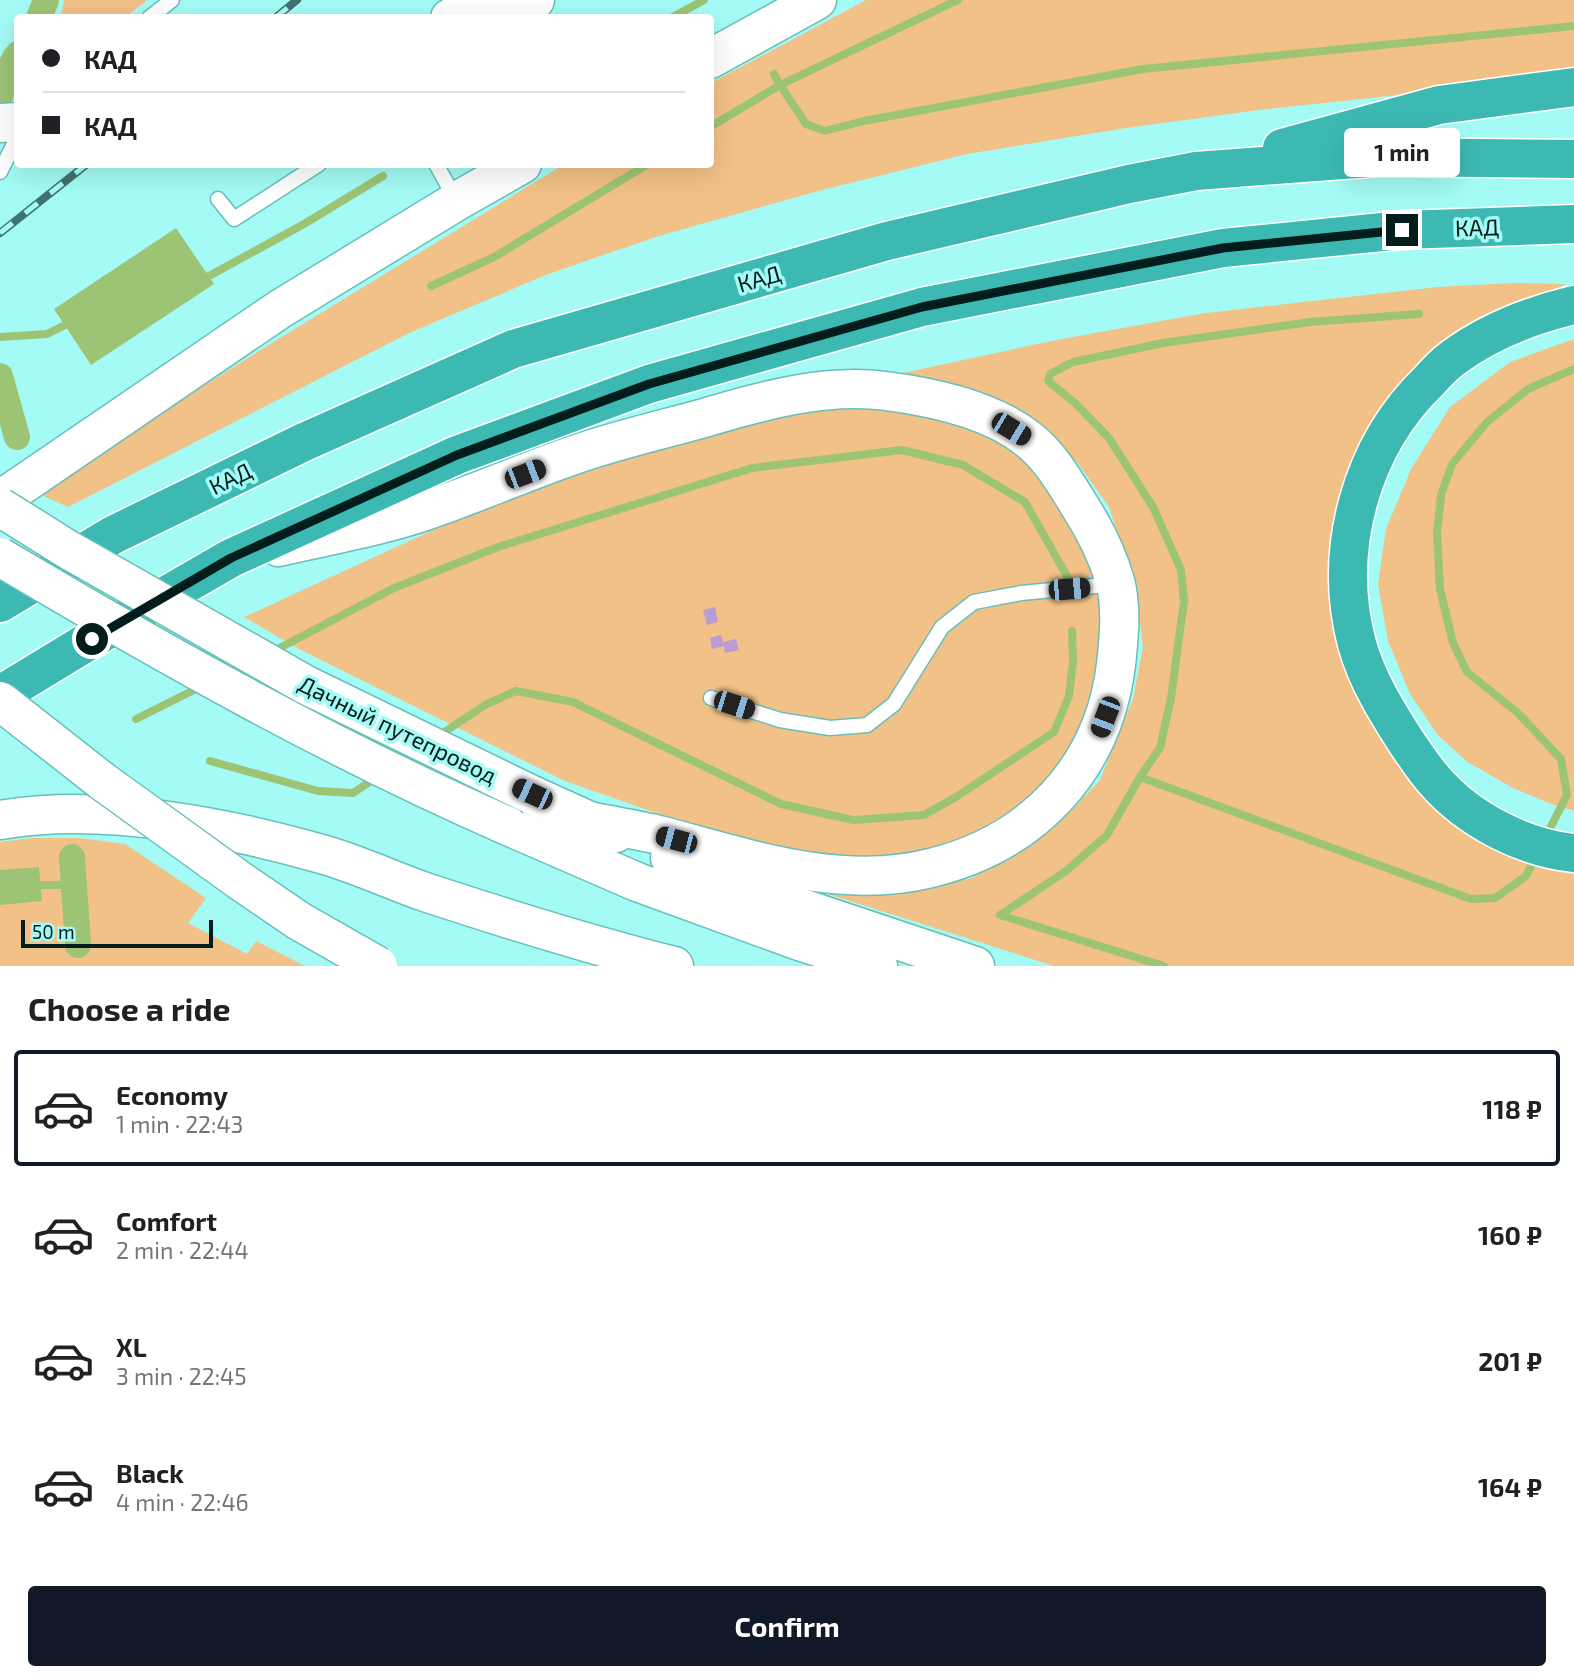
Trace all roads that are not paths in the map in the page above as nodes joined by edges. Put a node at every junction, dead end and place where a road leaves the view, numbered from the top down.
1 (172, 0) edge
2 (486, 0) edge
3 (535, 0) edge
4 (817, 0) edge
5 (154, 14) edge
6 (458, 14) edge
7 (498, 14) edge
8 (714, 57) edge
9 (1574, 88) edge
10 (14, 144) edge
11 (1574, 159) edge
12 (313, 168) edge
13 (438, 168) edge
14 (515, 168) edge
15 (1196, 171) junction
16 (0, 172) edge
17 (218, 200) dead end
18 (457, 201) junction
19 (1574, 224) edge
20 (1574, 305) edge
21 (0, 500) edge
22 (0, 507) edge
23 (0, 557) edge
24 (231, 558) junction
25 (1116, 584) junction
26 (0, 603) edge
27 (0, 698) edge
28 (711, 698) dead end
29 (0, 820) edge
30 (593, 822) junction
31 (1574, 853) edge
32 (378, 966) edge
33 (674, 966) edge
34 (878, 966) edge
35 (975, 966) edge

1 - 5 lane
2 - 6 main road
3 - 7 main road
4 - 8 main road
9 - 15 highway
10 - 16 lane
11 - 15 highway, КАД
12 - 17 lane
13 - 18 lane
14 - 18 main road
15 - 26 highway, КАД
18 - 21 main road
19 - 24 highway, КАД
20 - 31 highway
22 - 30 main road, Дачный путепровод, bridge
23 - 34 main road, Дачный путепровод, bridge
24 - 25 main road
24 - 27 highway, КАД
25 - 28 lane
25 - 30 main road
27 - 32 main road, bridge
29 - 33 main road
30 - 35 main road, Дачный путепровод

